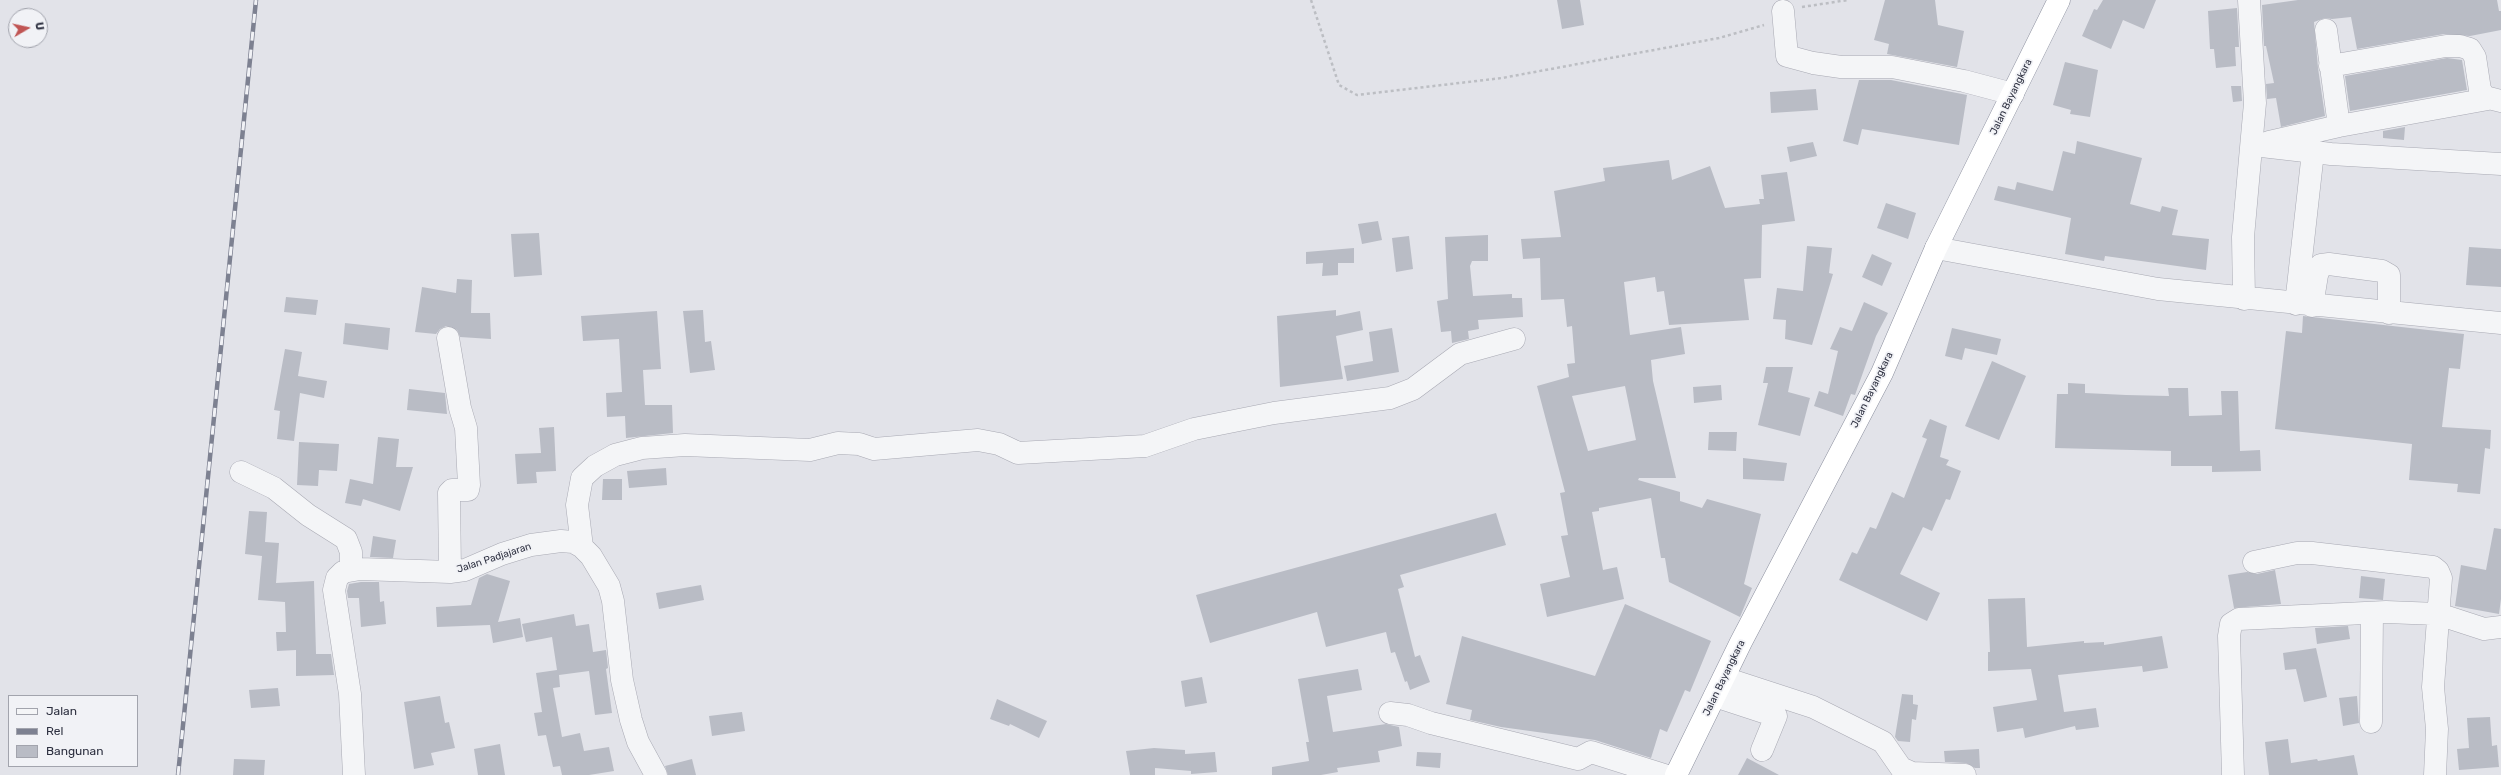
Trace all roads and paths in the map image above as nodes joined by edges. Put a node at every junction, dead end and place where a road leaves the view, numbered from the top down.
1 (1311, 0) edge
2 (1848, 0) edge
3 (2059, 0) edge
4 (2249, 0) edge
5 (1783, 11) junction
6 (2326, 30) dead end
7 (2330, 66) junction
8 (2013, 94) junction
9 (2495, 100) edge
10 (2339, 126) junction
11 (2253, 145) junction
12 (2313, 152) junction
13 (2501, 164) edge
14 (1936, 248) junction
15 (2244, 299) junction
16 (2304, 305) junction
17 (2389, 313) junction
18 (2501, 323) edge
19 (448, 338) dead end
20 (1514, 339) dead end
21 (241, 472) dead end
22 (582, 547) junction
23 (2254, 562) dead end
24 (352, 570) junction
25 (450, 572) junction
26 (2372, 613) junction
27 (2438, 614) junction
28 (2501, 627) edge
29 (1719, 687) junction
30 (1390, 713) dead end
31 (2371, 722) dead end
32 (1762, 750) dead end
33 (354, 775) edge
34 (656, 775) edge
35 (1664, 775) edge
36 (1676, 775) edge
37 (1964, 775) edge
38 (2233, 775) edge
39 (2435, 775) edge

1 - 5 path
2 - 5 path
3 - 8 highway, Jalan Bayangkara
4 - 11 street
5 - 8 street
6 - 7 street
7 - 9 street
7 - 10 street
8 - 14 highway, Jalan Bayangkara
9 - 10 street
10 - 11 street
11 - 12 street
11 - 15 street
12 - 13 street
12 - 16 street
14 - 15 street
14 - 29 highway, Jalan Bayangkara
15 - 16 street
16 - 17 street
16 - 17 street
17 - 18 street
19 - 25 street
20 - 22 street
21 - 24 street
22 - 25 street, Jalan Padjajaran
22 - 34 street
23 - 27 street
24 - 25 street, Jalan Padjajaran
24 - 33 street
26 - 27 street
26 - 31 street
26 - 38 street
27 - 28 street
27 - 39 street
29 - 32 street
29 - 36 highway, Jalan Bayangkara
29 - 37 street
30 - 35 street

